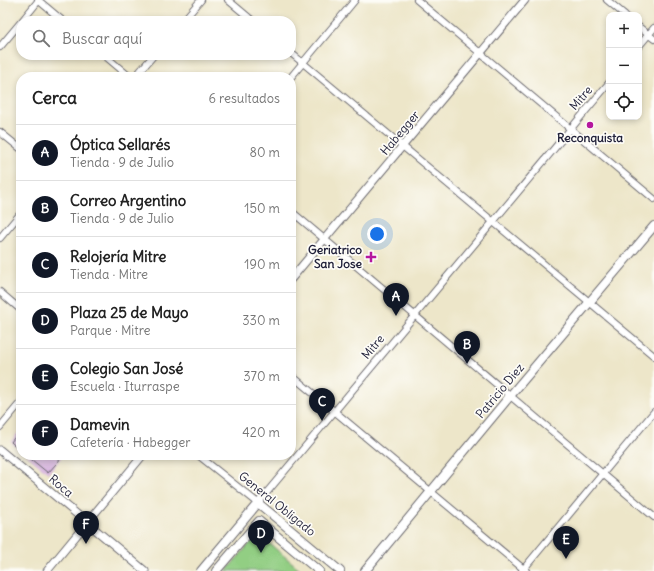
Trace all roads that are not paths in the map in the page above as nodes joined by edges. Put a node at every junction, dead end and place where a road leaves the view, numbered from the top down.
1 (39, 0) edge
2 (201, 0) edge
3 (228, 0) edge
4 (355, 0) edge
5 (417, 0) edge
6 (525, 0) edge
7 (607, 0) edge
8 (621, 12) edge
9 (25, 16) edge
10 (57, 16) edge
11 (187, 16) edge
12 (247, 16) edge
13 (16, 27) edge
14 (654, 28) edge
15 (642, 30) edge
16 (648, 35) junction
17 (654, 39) edge
18 (642, 42) edge
19 (0, 47) edge
20 (480, 53) junction
21 (296, 57) edge
22 (110, 60) edge
23 (150, 60) edge
24 (303, 63) junction
25 (124, 72) edge
26 (140, 72) edge
27 (296, 72) edge
28 (608, 84) edge
29 (570, 129) junction
30 (0, 132) edge
31 (16, 145) edge
32 (403, 146) junction
33 (654, 199) edge
34 (296, 215) edge
35 (16, 219) edge
36 (493, 222) junction
37 (654, 226) edge
38 (0, 238) edge
39 (325, 239) junction
40 (296, 273) edge
41 (0, 292) edge
42 (590, 303) junction
43 (16, 306) edge
44 (415, 315) junction
45 (654, 356) edge
46 (296, 379) edge
47 (510, 396) junction
48 (16, 408) edge
49 (335, 412) junction
50 (654, 412) edge
51 (0, 427) edge
52 (0, 450) edge
53 (296, 458) edge
54 (139, 460) edge
55 (204, 460) edge
56 (294, 460) edge
57 (602, 474) junction
58 (432, 492) junction
59 (258, 503) junction
60 (654, 517) edge
61 (88, 523) junction
62 (524, 570) edge
63 (47, 571) edge
64 (145, 571) edge
65 (201, 571) edge
66 (216, 571) edge
67 (319, 571) edge
68 (340, 571) edge
69 (366, 571) edge

1 - 9 street
1 - 10 street
2 - 11 street
3 - 12 street
4 - 24 street
5 - 20 street
6 - 20 street, Habegger
7 - 8 street
13 - 19 street
14 - 16 street
15 - 16 street
16 - 17 street
16 - 18 street
20 - 29 street
20 - 32 street, Habegger
21 - 24 street
22 - 25 street
23 - 26 street
24 - 27 street
24 - 32 street
28 - 29 street, Mitre
29 - 33 street
29 - 36 street, Mitre
30 - 31 street
32 - 36 street
32 - 39 street, Habegger
34 - 39 street
35 - 38 street
36 - 42 street
36 - 44 street, Mitre
37 - 42 main road, Patricio Diez
39 - 40 street, Habegger
39 - 44 street
41 - 43 street
42 - 45 street
42 - 47 main road, Patricio Diez
44 - 47 street
44 - 49 street, Mitre
46 - 49 street
47 - 57 street
47 - 58 main road, Patricio Diez
48 - 51 street
49 - 53 street, Mitre
49 - 58 street
50 - 57 street
52 - 61 street, Roca
54 - 61 street
55 - 59 street, General Obligado
56 - 59 street, Mitre
57 - 60 street
57 - 62 street
58 - 62 street
58 - 69 main road, Patricio Diez
59 - 65 main road, Mitre
59 - 68 main road, General Obligado
61 - 63 street
61 - 64 street, Roca
66 - 67 main road

